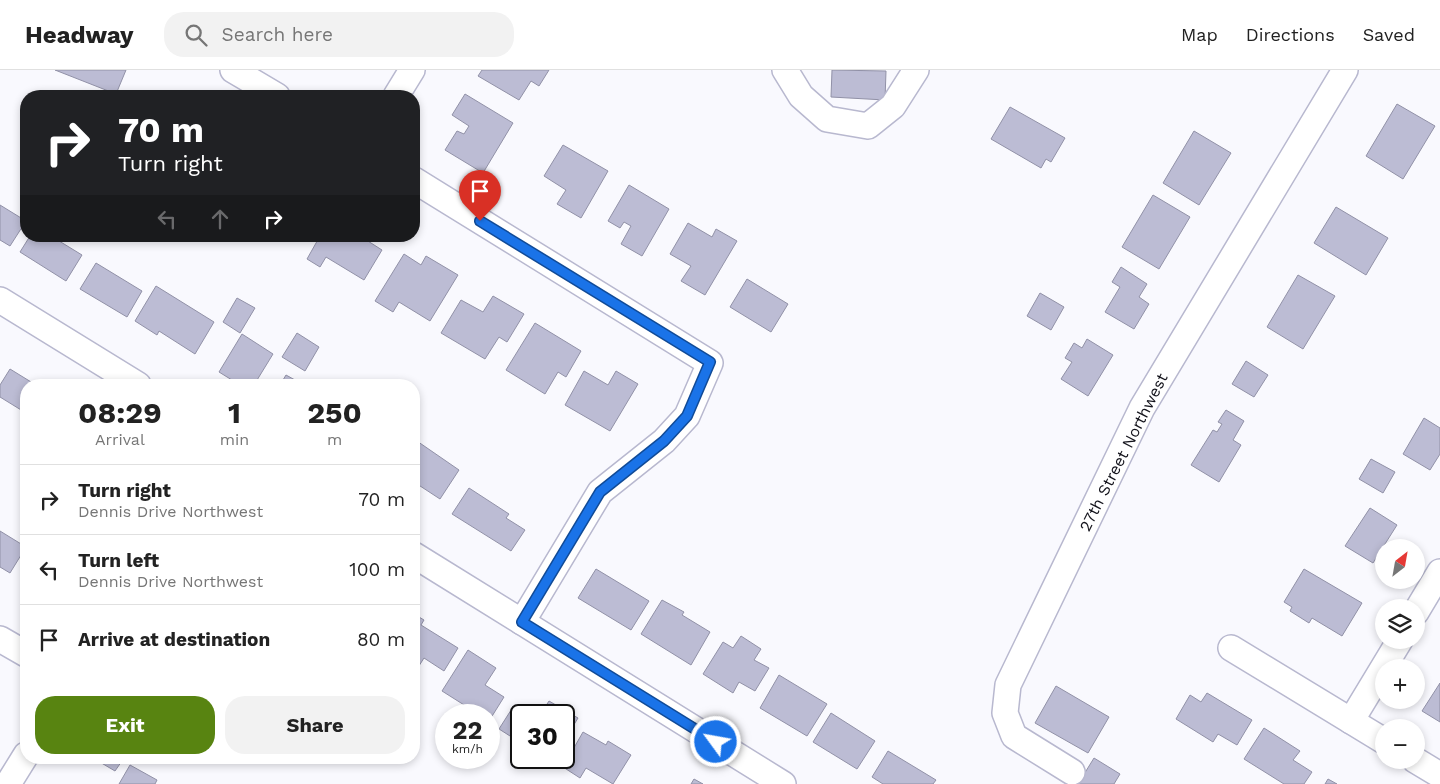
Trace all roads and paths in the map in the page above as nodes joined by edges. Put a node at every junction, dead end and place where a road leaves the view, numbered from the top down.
1 (234, 70) edge
2 (412, 70) edge
3 (785, 70) edge
4 (916, 70) edge
5 (1345, 70) edge
6 (266, 90) edge
7 (400, 90) edge
8 (420, 184) edge
9 (0, 300) edge
10 (128, 379) edge
11 (420, 559) edge
12 (1440, 572) edge
13 (1424, 599) edge
14 (522, 622) junction
15 (0, 638) edge
16 (1231, 648) dead end
17 (1395, 649) edge
18 (20, 650) edge
19 (1351, 721) junction
20 (1375, 736) edge
21 (20, 764) edge
22 (1425, 766) edge
23 (1072, 772) dead end
24 (1440, 776) edge
25 (8, 784) edge
26 (781, 784) edge

1 - 6 street
2 - 7 street
3 - 4 street
5 - 23 street, 27th Street Northwest
8 - 14 street
9 - 10 street
11 - 14 street
12 - 13 street
14 - 26 street
15 - 18 street
16 - 19 street
17 - 19 street
19 - 20 street
21 - 25 street
22 - 24 street

